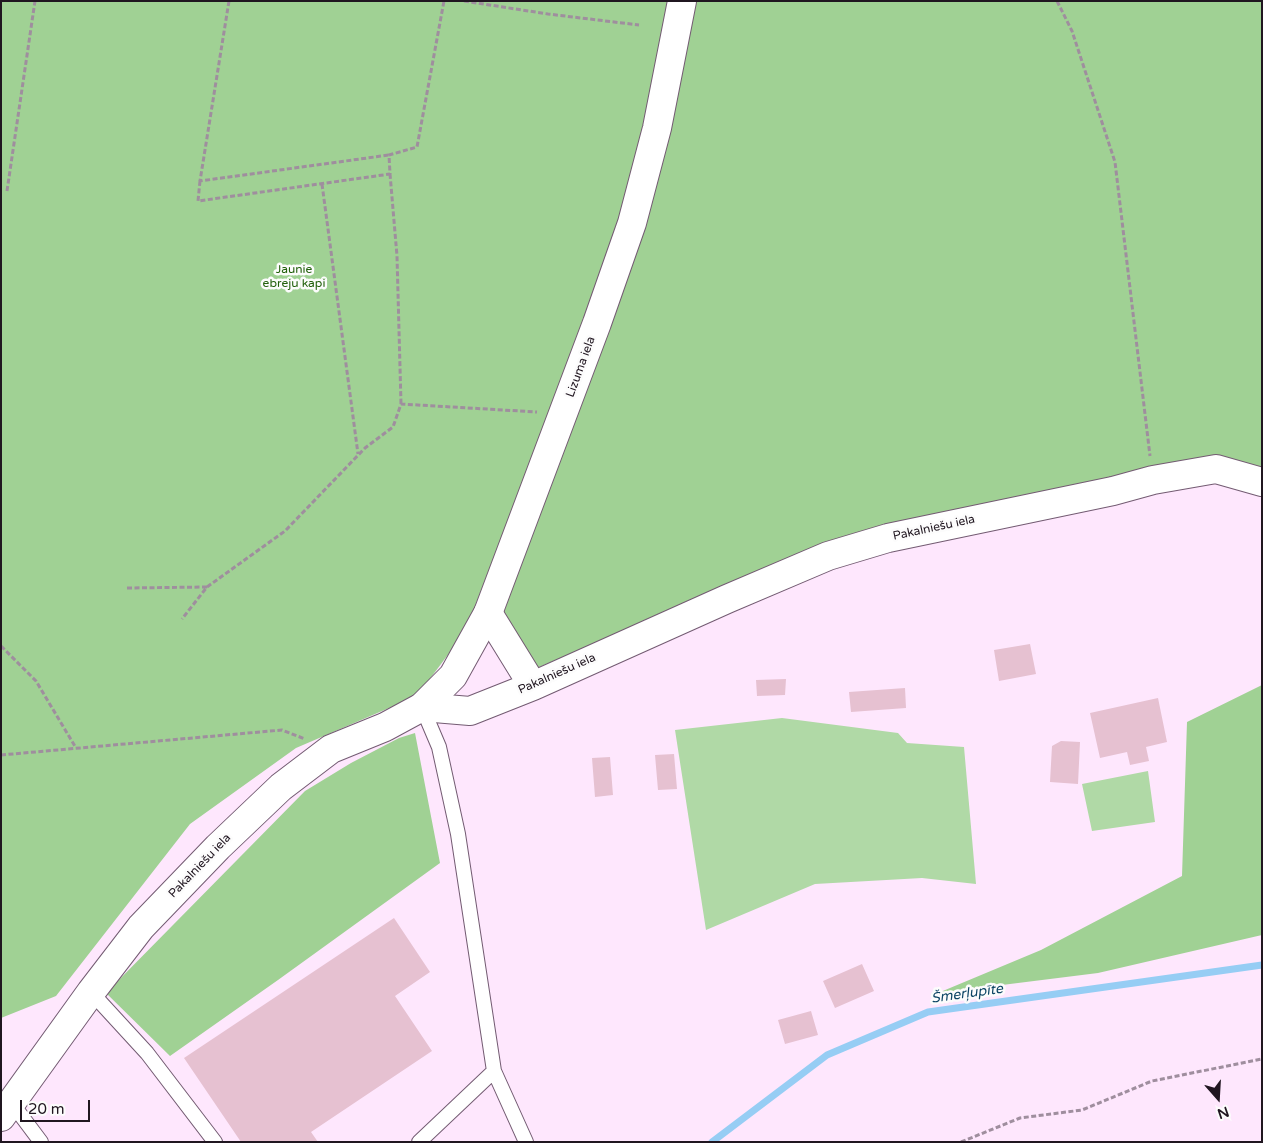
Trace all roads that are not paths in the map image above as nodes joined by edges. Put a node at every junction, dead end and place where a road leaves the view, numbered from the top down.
1 (682, 1) edge
2 (1262, 482) edge
3 (488, 613) junction
4 (533, 686) junction
5 (422, 706) junction
6 (91, 992) junction
7 (494, 1071) junction
8 (6, 1110) edge
9 (41, 1142) edge
10 (215, 1142) edge
11 (419, 1142) edge
12 (526, 1142) edge

1 - 3 street, Lizuma iela
2 - 4 street, Pakalniešu iela
3 - 4 street
3 - 5 street, Lizuma iela
4 - 5 street, Pakalniešu iela
5 - 6 street, Pakalniešu iela
5 - 7 lane
6 - 8 street, Pakalniešu iela
6 - 10 lane
7 - 11 lane
7 - 12 lane
8 - 9 lane

